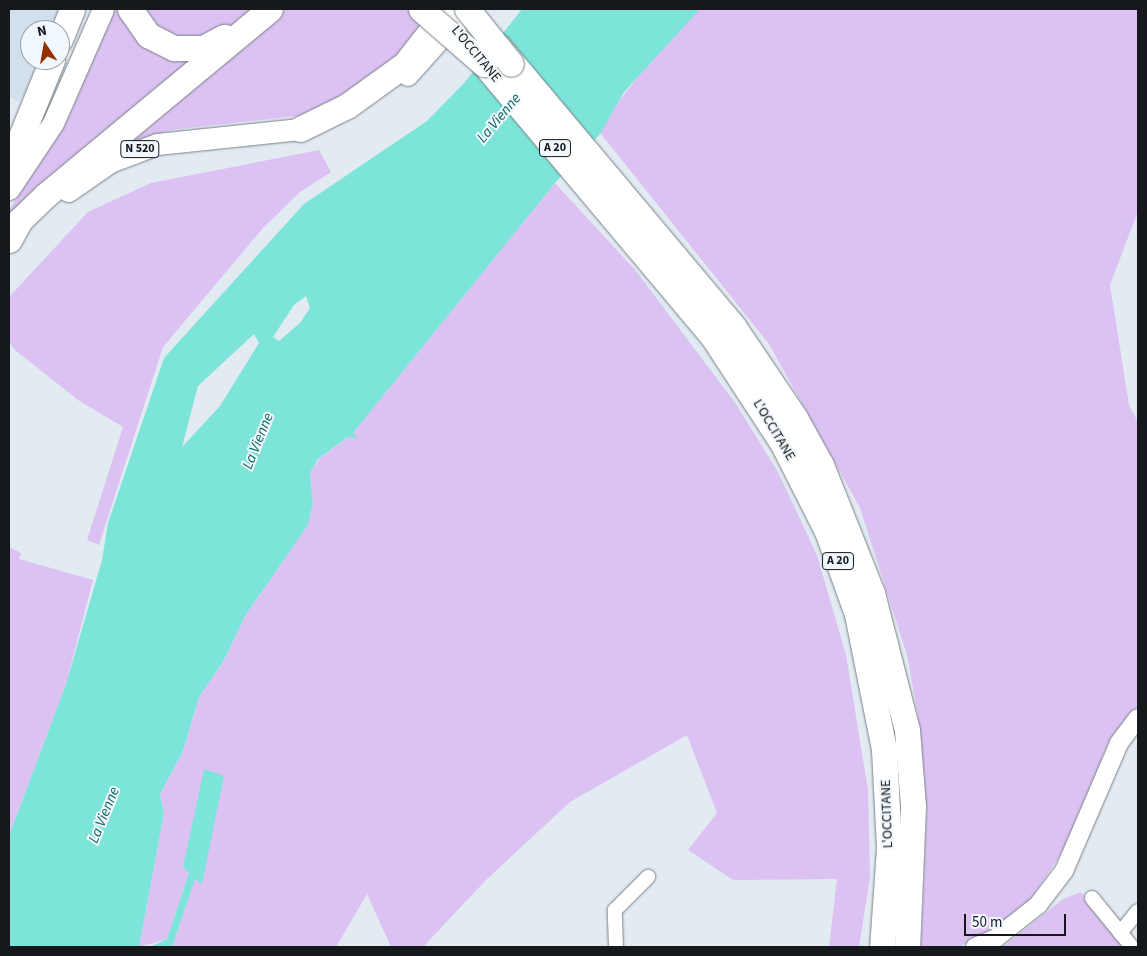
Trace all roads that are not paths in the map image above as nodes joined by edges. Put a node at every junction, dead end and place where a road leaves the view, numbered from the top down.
1 (103, 9) edge
2 (130, 9) edge
3 (421, 9) edge
4 (439, 9) edge
5 (448, 9) edge
6 (469, 9) edge
7 (262, 15) edge
8 (484, 64) junction
9 (48, 70) edge
10 (300, 129) junction
11 (9, 166) edge
12 (9, 189) edge
13 (635, 224) junction
14 (9, 241) edge
15 (1138, 718) edge
16 (648, 877) dead end
17 (1092, 898) dead end
18 (1138, 911) edge
19 (1120, 933) junction
20 (616, 947) edge
21 (882, 947) edge
22 (907, 947) edge
23 (975, 947) edge
24 (1132, 947) edge

1 - 12 main road
2 - 7 highway
3 - 8 highway, bridge
4 - 8 highway, L'OCCITANE / A 20, bridge
5 - 10 highway
6 - 10 main road
6 - 13 highway, L'OCCITANE / A 20, bridge
7 - 14 highway
8 - 13 highway, L'OCCITANE / A 20
9 - 11 highway
10 - 14 main road, N 520
13 - 21 highway, L'OCCITANE / A 20
13 - 22 highway, L'OCCITANE / A 20
15 - 23 street
16 - 20 street
17 - 19 street
18 - 19 street
19 - 24 street

